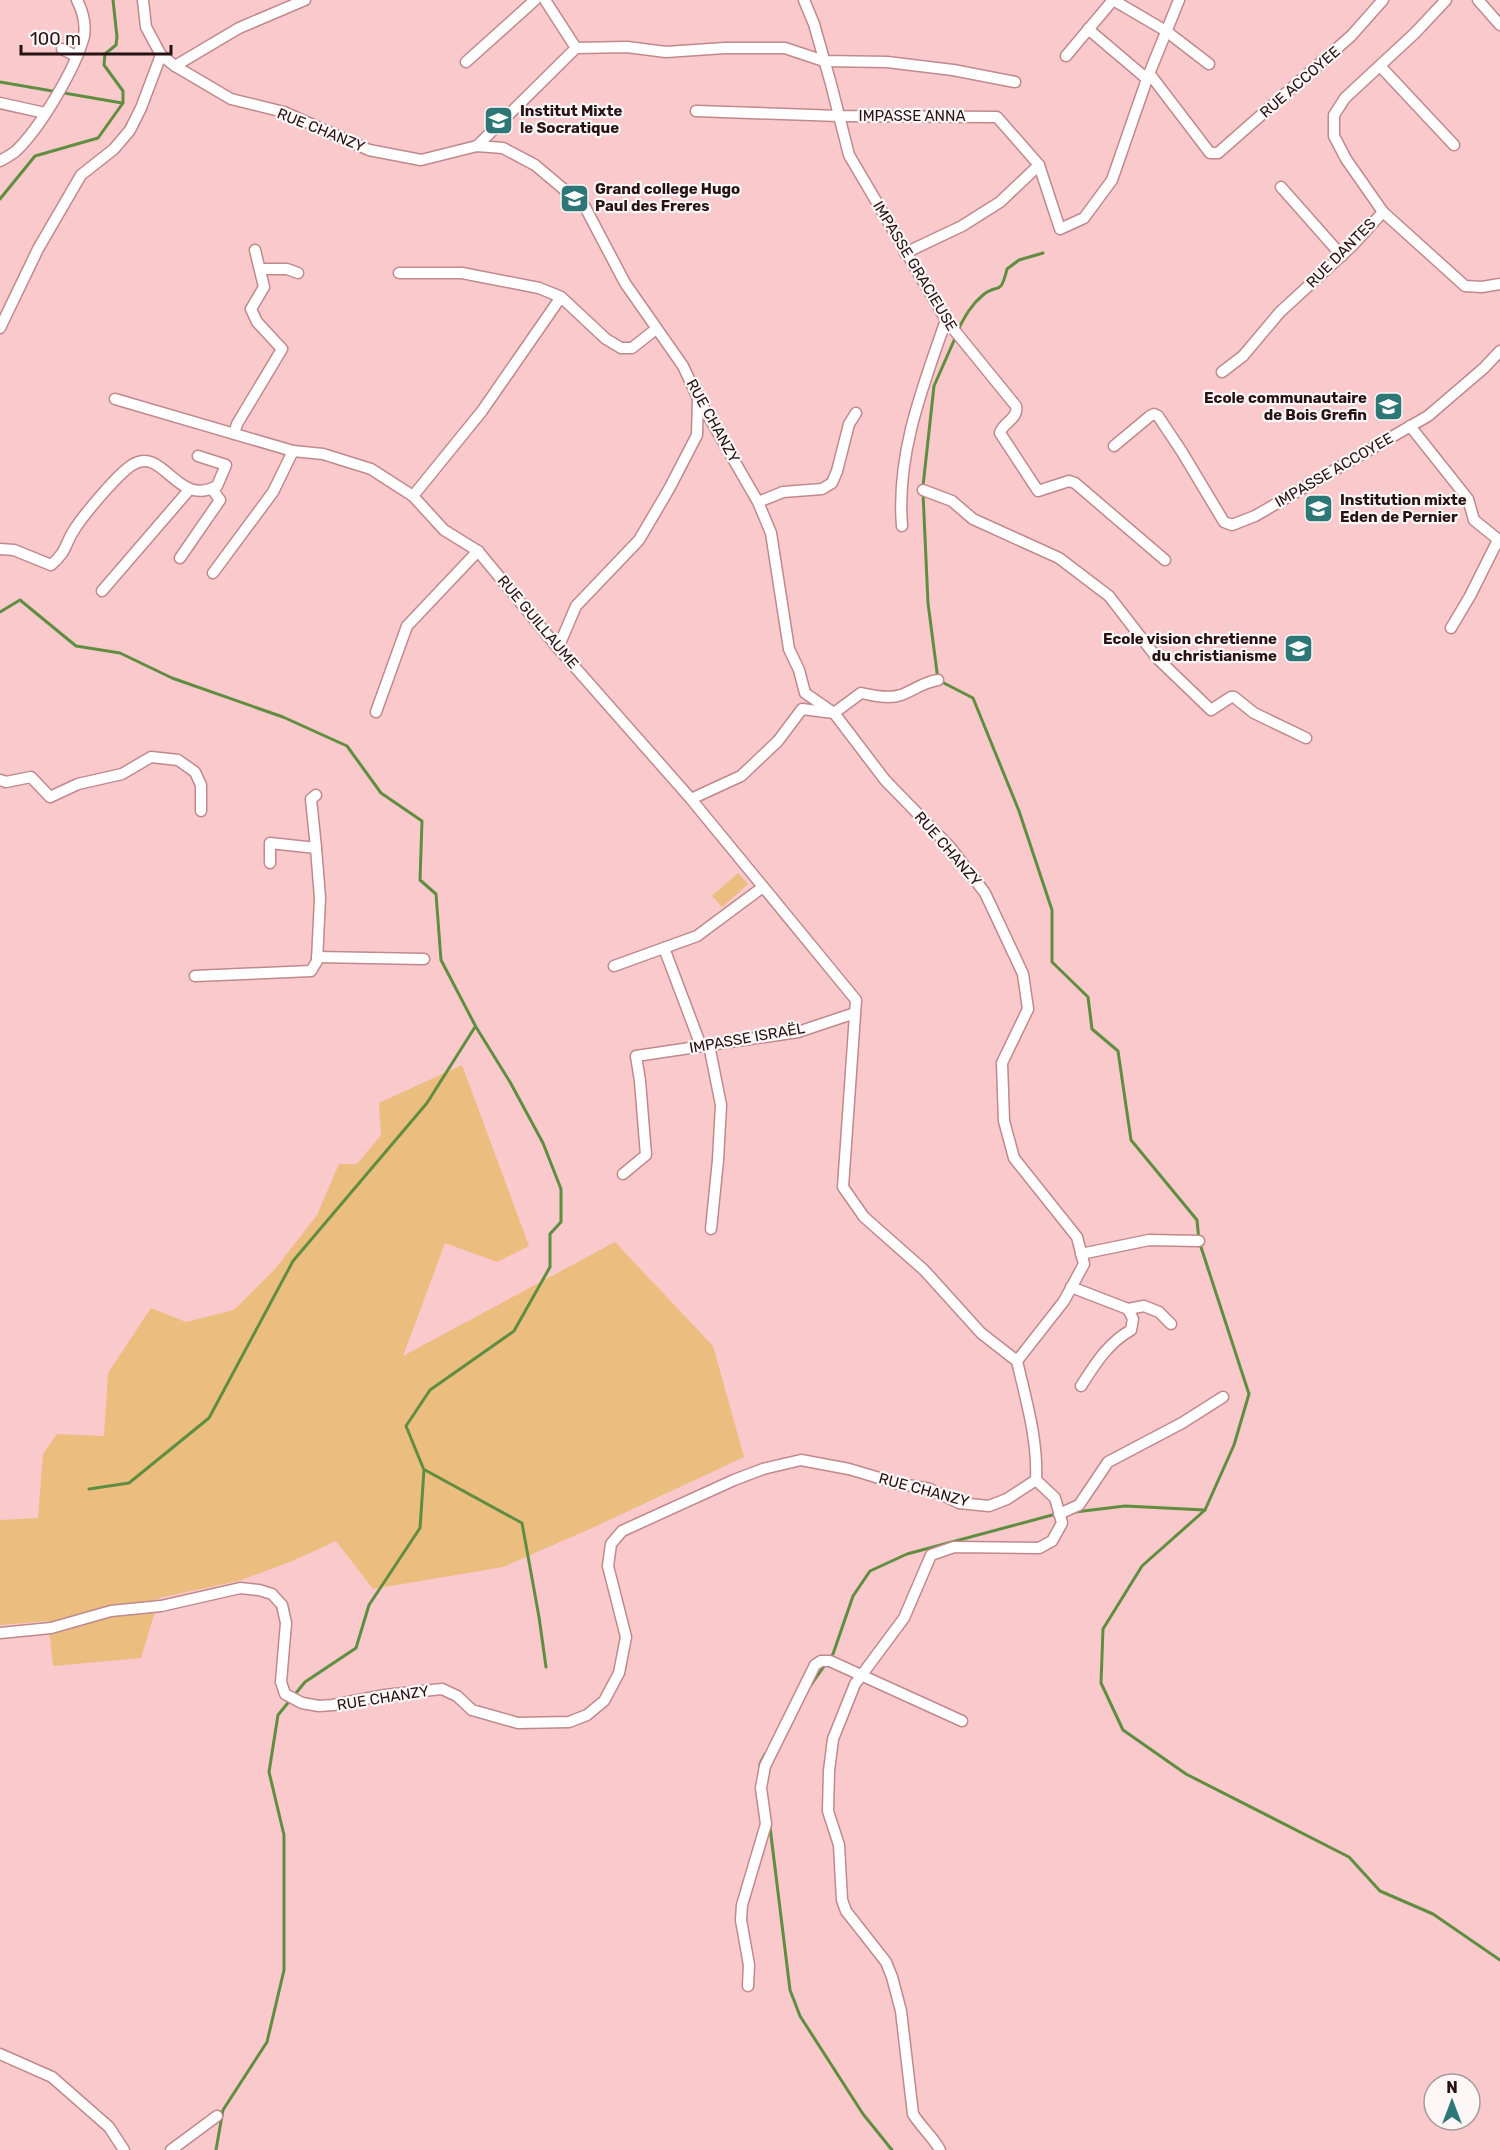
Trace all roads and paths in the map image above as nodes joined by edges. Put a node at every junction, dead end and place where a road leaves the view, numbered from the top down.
1 (77, 0) edge
2 (143, 0) edge
3 (304, 0) edge
4 (535, 0) edge
5 (545, 0) edge
6 (804, 0) edge
7 (1113, 0) edge
8 (1179, 0) edge
9 (1383, 0) edge
10 (1446, 0) edge
11 (1478, 0) edge
12 (1500, 25) edge
13 (1088, 29) junction
14 (1166, 31) junction
15 (576, 48) junction
16 (62, 49) dead end
17 (161, 55) junction
18 (76, 57) junction
19 (1066, 57) dead end
20 (824, 61) junction
21 (466, 62) dead end
22 (1209, 64) dead end
23 (175, 66) junction
24 (1380, 66) junction
25 (1148, 76) junction
26 (1015, 82) dead end
27 (0, 103) edge
28 (696, 111) dead end
29 (45, 113) junction
30 (839, 116) junction
31 (1454, 145) dead end
32 (477, 146) junction
33 (0, 161) edge
34 (1039, 165) junction
35 (1281, 187) dead end
36 (1383, 212) junction
37 (255, 250) dead end
38 (905, 252) junction
39 (1342, 255) junction
40 (260, 269) junction
41 (298, 273) dead end
42 (399, 273) dead end
43 (1500, 284) edge
44 (561, 297) junction
45 (946, 320) junction
46 (0, 328) edge
47 (656, 329) junction
48 (1500, 351) edge
49 (1222, 372) dead end
50 (698, 398) junction
51 (115, 399) dead end
52 (856, 412) dead end
53 (1410, 426) junction
54 (234, 434) junction
55 (1114, 446) dead end
56 (293, 451) junction
57 (198, 456) dead end
58 (212, 489) junction
59 (189, 490) junction
60 (923, 490) dead end
61 (413, 496) junction
62 (758, 502) junction
63 (902, 526) dead end
64 (1499, 540) edge
65 (0, 549) edge
66 (477, 551) junction
67 (180, 558) dead end
68 (1165, 560) dead end
69 (213, 573) dead end
70 (102, 591) dead end
71 (1451, 628) dead end
72 (558, 648) junction
73 (938, 680) dead end
74 (376, 712) dead end
75 (834, 713) junction
76 (1306, 738) dead end
77 (0, 780) edge
78 (316, 795) dead end
79 (691, 799) junction
80 (201, 811) dead end
81 (316, 848) junction
82 (270, 863) dead end
83 (764, 887) junction
84 (664, 948) junction
85 (317, 957) junction
86 (424, 959) dead end
87 (614, 966) dead end
88 (195, 976) dead end
89 (855, 1013) junction
90 (705, 1046) junction
91 (623, 1174) dead end
92 (711, 1228) dead end
93 (1199, 1241) dead end
94 (1081, 1254) junction
95 (1071, 1287) junction
96 (1128, 1309) junction
97 (1171, 1324) dead end
98 (1017, 1362) junction
99 (1081, 1386) dead end
100 (1223, 1398) dead end
101 (1036, 1480) junction
102 (1059, 1514) junction
103 (0, 1633) edge
104 (861, 1675) junction
105 (962, 1721) dead end
106 (748, 1986) dead end
107 (0, 2054) edge
108 (217, 2116) dead end
109 (124, 2150) edge
110 (171, 2150) edge
111 (940, 2150) edge

1 - 18 street
2 - 17 street
3 - 23 street
4 - 21 street
5 - 15 street
6 - 20 street, IMPASSE GRACIEUSE
7 - 13 street
7 - 14 street
8 - 14 street
9 - 25 street, RUE ACCOYEE
10 - 24 street
11 - 12 street
13 - 19 street
13 - 25 street
14 - 22 street
14 - 25 street
15 - 20 street
15 - 32 street
16 - 18 street
17 - 23 street, RUE CHANZY
17 - 46 street
18 - 29 street
20 - 26 street
20 - 30 street, IMPASSE GRACIEUSE
23 - 32 street, RUE CHANZY
24 - 31 street
24 - 36 street
25 - 34 street, IMPASSE ANNA
27 - 29 street
28 - 30 street, IMPASSE ANNA
29 - 33 street
30 - 34 street, IMPASSE ANNA
30 - 38 street, IMPASSE GRACIEUSE
32 - 47 street, RUE CHANZY
34 - 38 street
35 - 39 street
36 - 39 street, RUE DANTES
36 - 43 street, RUE DANTES
37 - 40 street
38 - 45 street, IMPASSE GRACIEUSE
39 - 49 street, RUE DANTES
40 - 41 street
40 - 54 street
42 - 44 street
44 - 47 street
44 - 61 street
45 - 63 street
45 - 68 street, IMPASSE GRACIEUSE
47 - 50 street, RUE CHANZY
48 - 53 street, IMPASSE ACCOYEE
50 - 62 street, RUE CHANZY
50 - 72 street
51 - 54 street, RUE GUILLAUME
52 - 62 street
53 - 55 street, IMPASSE ACCOYEE
53 - 64 street
54 - 56 street, RUE GUILLAUME
56 - 61 street, RUE GUILLAUME
56 - 69 street
57 - 58 street
58 - 59 street
58 - 67 street
59 - 65 street
59 - 70 street
60 - 76 street
61 - 66 street, RUE GUILLAUME
62 - 75 street, RUE CHANZY
64 - 71 street
66 - 72 street, RUE GUILLAUME
66 - 74 street
72 - 79 street, RUE GUILLAUME
73 - 75 street
75 - 79 street
75 - 94 street, RUE CHANZY
77 - 80 street
78 - 81 street
79 - 83 street, RUE GUILLAUME
81 - 82 street
81 - 85 street
83 - 84 street
83 - 89 street, RUE GUILLAUME
84 - 87 street
84 - 90 street
85 - 86 street
85 - 88 street
89 - 90 street, IMPASSE ISRAËL
89 - 98 street
90 - 91 street, IMPASSE ISRAËL
90 - 92 street
93 - 94 street
94 - 95 street
95 - 96 street
95 - 98 street
96 - 97 street
96 - 99 street
98 - 101 street
100 - 102 street
101 - 102 street
101 - 103 street, RUE CHANZY
102 - 104 street
104 - 105 street
104 - 106 street
104 - 111 street
107 - 109 street
108 - 110 street

